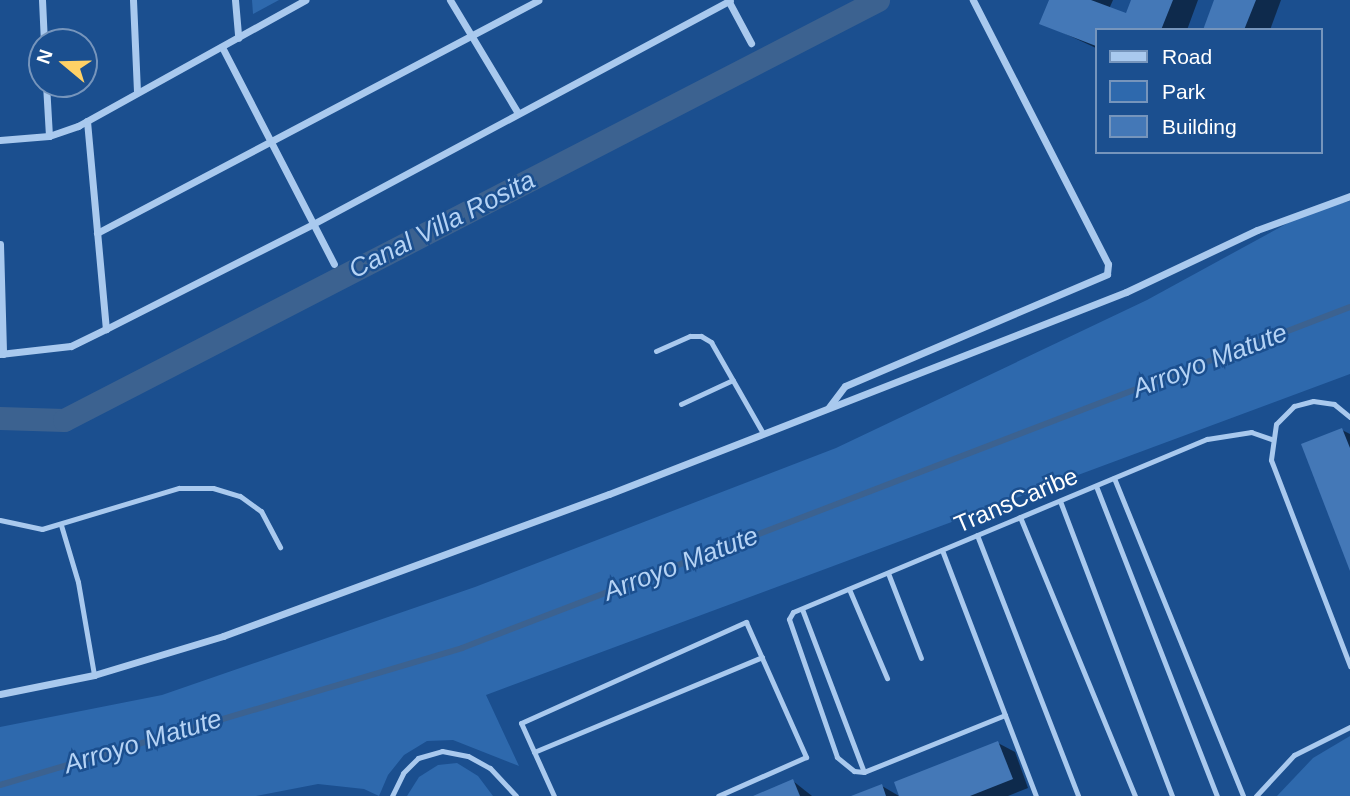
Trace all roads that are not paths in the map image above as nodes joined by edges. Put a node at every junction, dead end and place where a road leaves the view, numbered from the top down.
1 (41, 0) edge
2 (134, 0) edge
3 (235, 0) edge
4 (306, 0) edge
5 (450, 0) edge
6 (538, 0) edge
7 (729, 0) edge
8 (973, 0) edge
9 (43, 28) edge
10 (471, 35) junction
11 (238, 38) junction
12 (751, 43) dead end
13 (222, 47) junction
14 (137, 91) junction
15 (47, 98) edge
16 (518, 113) junction
17 (87, 121) junction
18 (49, 136) junction
19 (269, 139) junction
20 (0, 140) edge
21 (1350, 196) edge
22 (313, 224) junction
23 (97, 233) junction
24 (0, 244) edge
25 (334, 264) dead end
26 (106, 329) junction
27 (656, 351) dead end
28 (1, 354) edge
29 (733, 380) junction
30 (681, 404) dead end
31 (829, 408) junction
32 (1350, 417) edge
33 (763, 433) junction
34 (1271, 439) junction
35 (1114, 478) junction
36 (1096, 486) junction
37 (1060, 501) junction
38 (1020, 517) junction
39 (0, 520) edge
40 (61, 525) junction
41 (978, 535) junction
42 (280, 547) dead end
43 (942, 550) junction
44 (888, 573) junction
45 (849, 589) junction
46 (803, 608) junction
47 (762, 657) junction
48 (921, 658) dead end
49 (1350, 666) edge
50 (94, 675) junction
51 (887, 678) dead end
52 (0, 692) edge
53 (1005, 715) junction
54 (1350, 727) edge
55 (534, 752) junction
56 (864, 772) junction
57 (392, 796) edge
58 (516, 796) edge
59 (554, 796) edge
60 (718, 796) edge
61 (1036, 796) edge
62 (1078, 796) edge
63 (1135, 796) edge
64 (1171, 796) edge
65 (1217, 796) edge
66 (1244, 796) edge
67 (1256, 796) edge

1 - 9 street
2 - 14 street
3 - 11 street
4 - 11 street
5 - 10 street
6 - 10 street
7 - 12 street
7 - 16 street
8 - 31 street
10 - 16 street
10 - 19 street
11 - 13 street
13 - 14 street
13 - 19 street
14 - 17 street
15 - 18 street
16 - 22 street
17 - 18 street
17 - 23 street
18 - 20 street
19 - 22 street
19 - 23 street
21 - 31 street
22 - 25 street
22 - 26 street
23 - 26 street
24 - 28 street
26 - 28 street
27 - 29 lane
29 - 30 lane
29 - 33 lane
31 - 33 street
32 - 34 lane
33 - 50 street
34 - 35 lane, TransCaribe
34 - 49 lane
35 - 36 lane, TransCaribe
35 - 66 lane
36 - 37 lane, TransCaribe
36 - 65 lane
37 - 38 lane, TransCaribe
37 - 64 lane
38 - 41 lane, TransCaribe
38 - 63 lane
39 - 40 lane
40 - 42 lane
40 - 50 lane
41 - 43 lane, TransCaribe
41 - 62 lane
43 - 44 lane
43 - 53 lane, TransCaribe
44 - 45 lane
44 - 48 lane
45 - 46 lane
45 - 51 lane
46 - 56 lane
46 - 56 lane
47 - 55 lane
47 - 55 lane
47 - 60 lane
50 - 52 street
53 - 56 lane
53 - 61 lane, TransCaribe
54 - 67 lane
55 - 59 lane
57 - 58 lane

